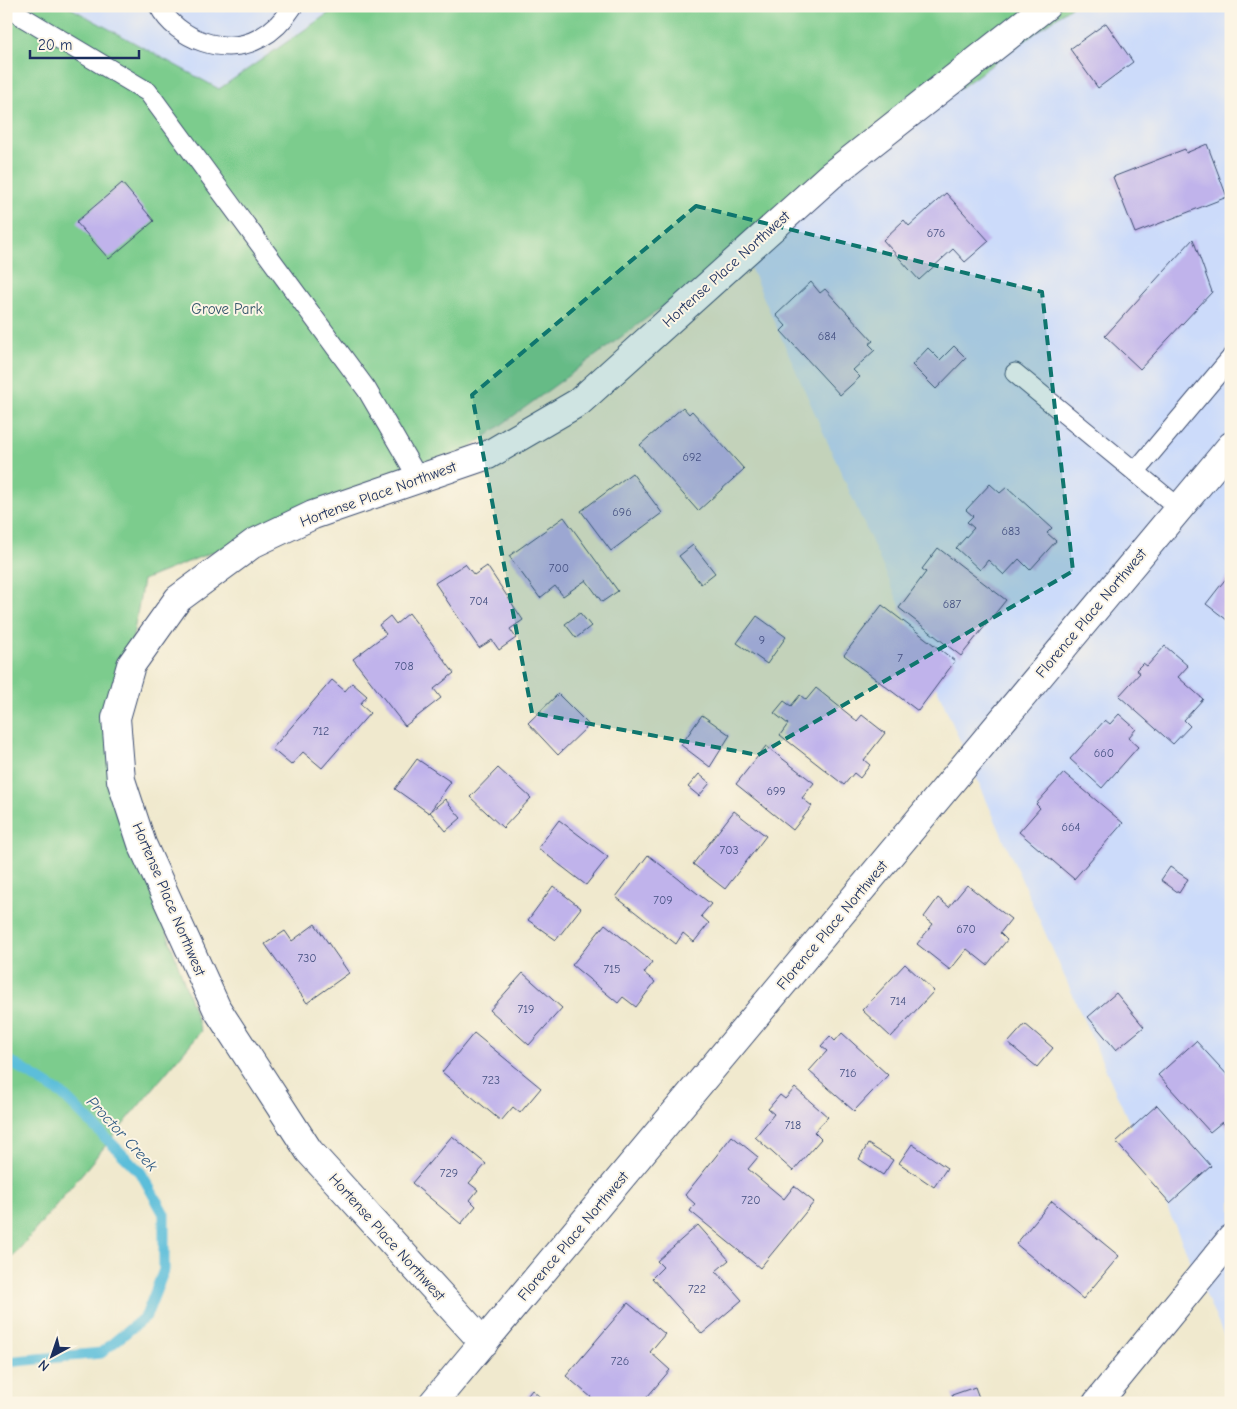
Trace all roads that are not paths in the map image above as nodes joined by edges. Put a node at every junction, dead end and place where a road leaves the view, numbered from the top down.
1 (159, 6) edge
2 (293, 6) edge
3 (1046, 6) edge
4 (6, 7) edge
5 (1231, 358) edge
6 (1014, 373) dead end
7 (1231, 446) edge
8 (1135, 472) junction
9 (418, 478) junction
10 (1179, 508) junction
11 (1231, 1239) edge
12 (484, 1344) junction
13 (433, 1403) edge
14 (1097, 1403) edge

1 - 2 lane
3 - 9 street, Hortense Place Northwest
4 - 9 lane
5 - 8 lane
6 - 8 lane
7 - 10 street, Florence Place Northwest
8 - 10 lane
9 - 12 street, Hortense Place Northwest
10 - 12 street, Florence Place Northwest
11 - 14 street
12 - 13 street, Florence Place Northwest

